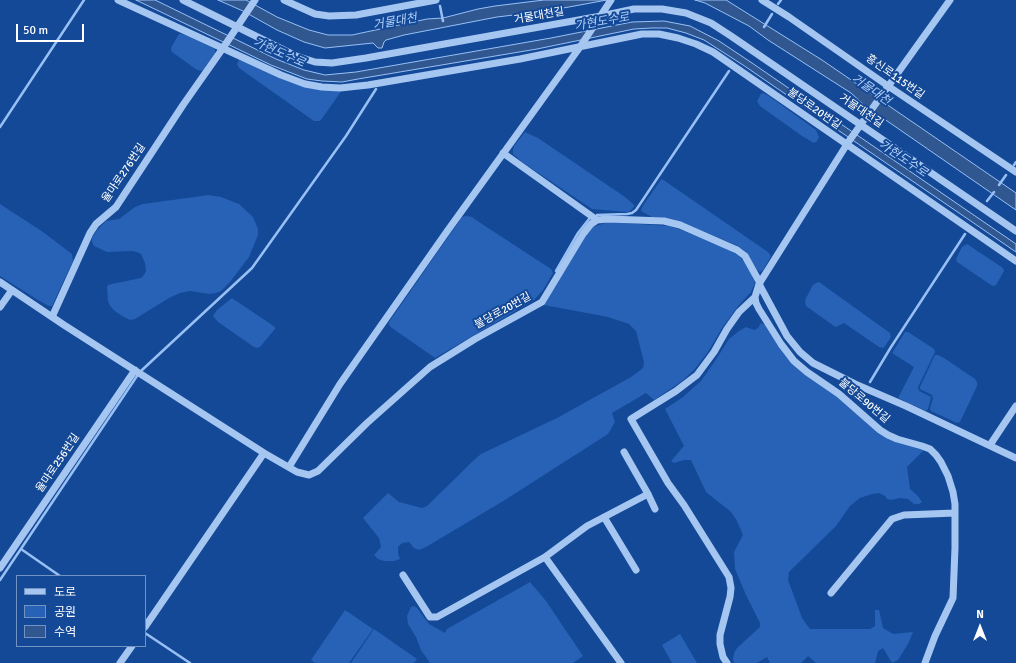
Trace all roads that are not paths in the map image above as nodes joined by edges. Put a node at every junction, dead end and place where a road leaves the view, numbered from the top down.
1 (118, 0) edge
2 (182, 0) edge
3 (255, 0) edge
4 (284, 0) edge
5 (436, 0) edge
6 (611, 0) edge
7 (762, 0) edge
8 (950, 0) edge
9 (601, 16) junction
10 (238, 26) junction
11 (581, 45) junction
12 (224, 47) junction
13 (887, 87) junction
14 (861, 124) junction
15 (848, 143) junction
16 (503, 153) junction
17 (1016, 172) edge
18 (597, 220) junction
19 (1016, 231) edge
20 (1016, 261) edge
21 (0, 282) edge
22 (759, 284) junction
23 (12, 290) junction
24 (755, 297) junction
25 (0, 307) edge
26 (52, 317) junction
27 (135, 370) junction
28 (1016, 406) edge
29 (990, 445) junction
30 (624, 452) dead end
31 (264, 453) junction
32 (1016, 458) edge
33 (289, 468) junction
34 (648, 494) junction
35 (655, 508) dead end
36 (955, 513) junction
37 (604, 517) junction
38 (545, 557) junction
39 (0, 568) edge
40 (636, 570) dead end
41 (403, 575) dead end
42 (831, 593) dead end
43 (146, 626) edge
44 (131, 647) edge
45 (120, 663) edge
46 (621, 663) edge
47 (726, 663) edge
48 (925, 663) edge

1 - 12 street, 불당로20번길
2 - 10 street, 거물대천길
3 - 10 street, 율마로276번길
4 - 5 street
6 - 9 street
7 - 13 street, 흥신로115번길
8 - 13 street
9 - 10 street, 거물대천길
9 - 11 street
9 - 14 street, 거물대천길
10 - 12 street, 율마로276번길
11 - 12 street, 불당로20번길
11 - 15 street, 불당로20번길
11 - 16 street
12 - 26 street, 율마로276번길
13 - 14 street
13 - 17 street, 흥신로115번길
14 - 15 street
14 - 19 street, 거물대천길
15 - 20 street, 불당로20번길
15 - 22 street
16 - 18 street
16 - 33 street
18 - 22 street
18 - 33 street, 불당로20번길
21 - 23 street
22 - 24 street
22 - 29 street
23 - 25 street
23 - 26 street
24 - 36 street, 불당로90번길
24 - 47 street
26 - 27 street
27 - 31 street
27 - 39 street, 율마로256번길
28 - 29 street
29 - 32 street
30 - 34 street
31 - 33 street
31 - 43 street
34 - 35 street
34 - 37 street
36 - 42 street
36 - 48 street, 불당로90번길
37 - 38 street
37 - 40 street
38 - 41 street
38 - 46 street
44 - 45 street

